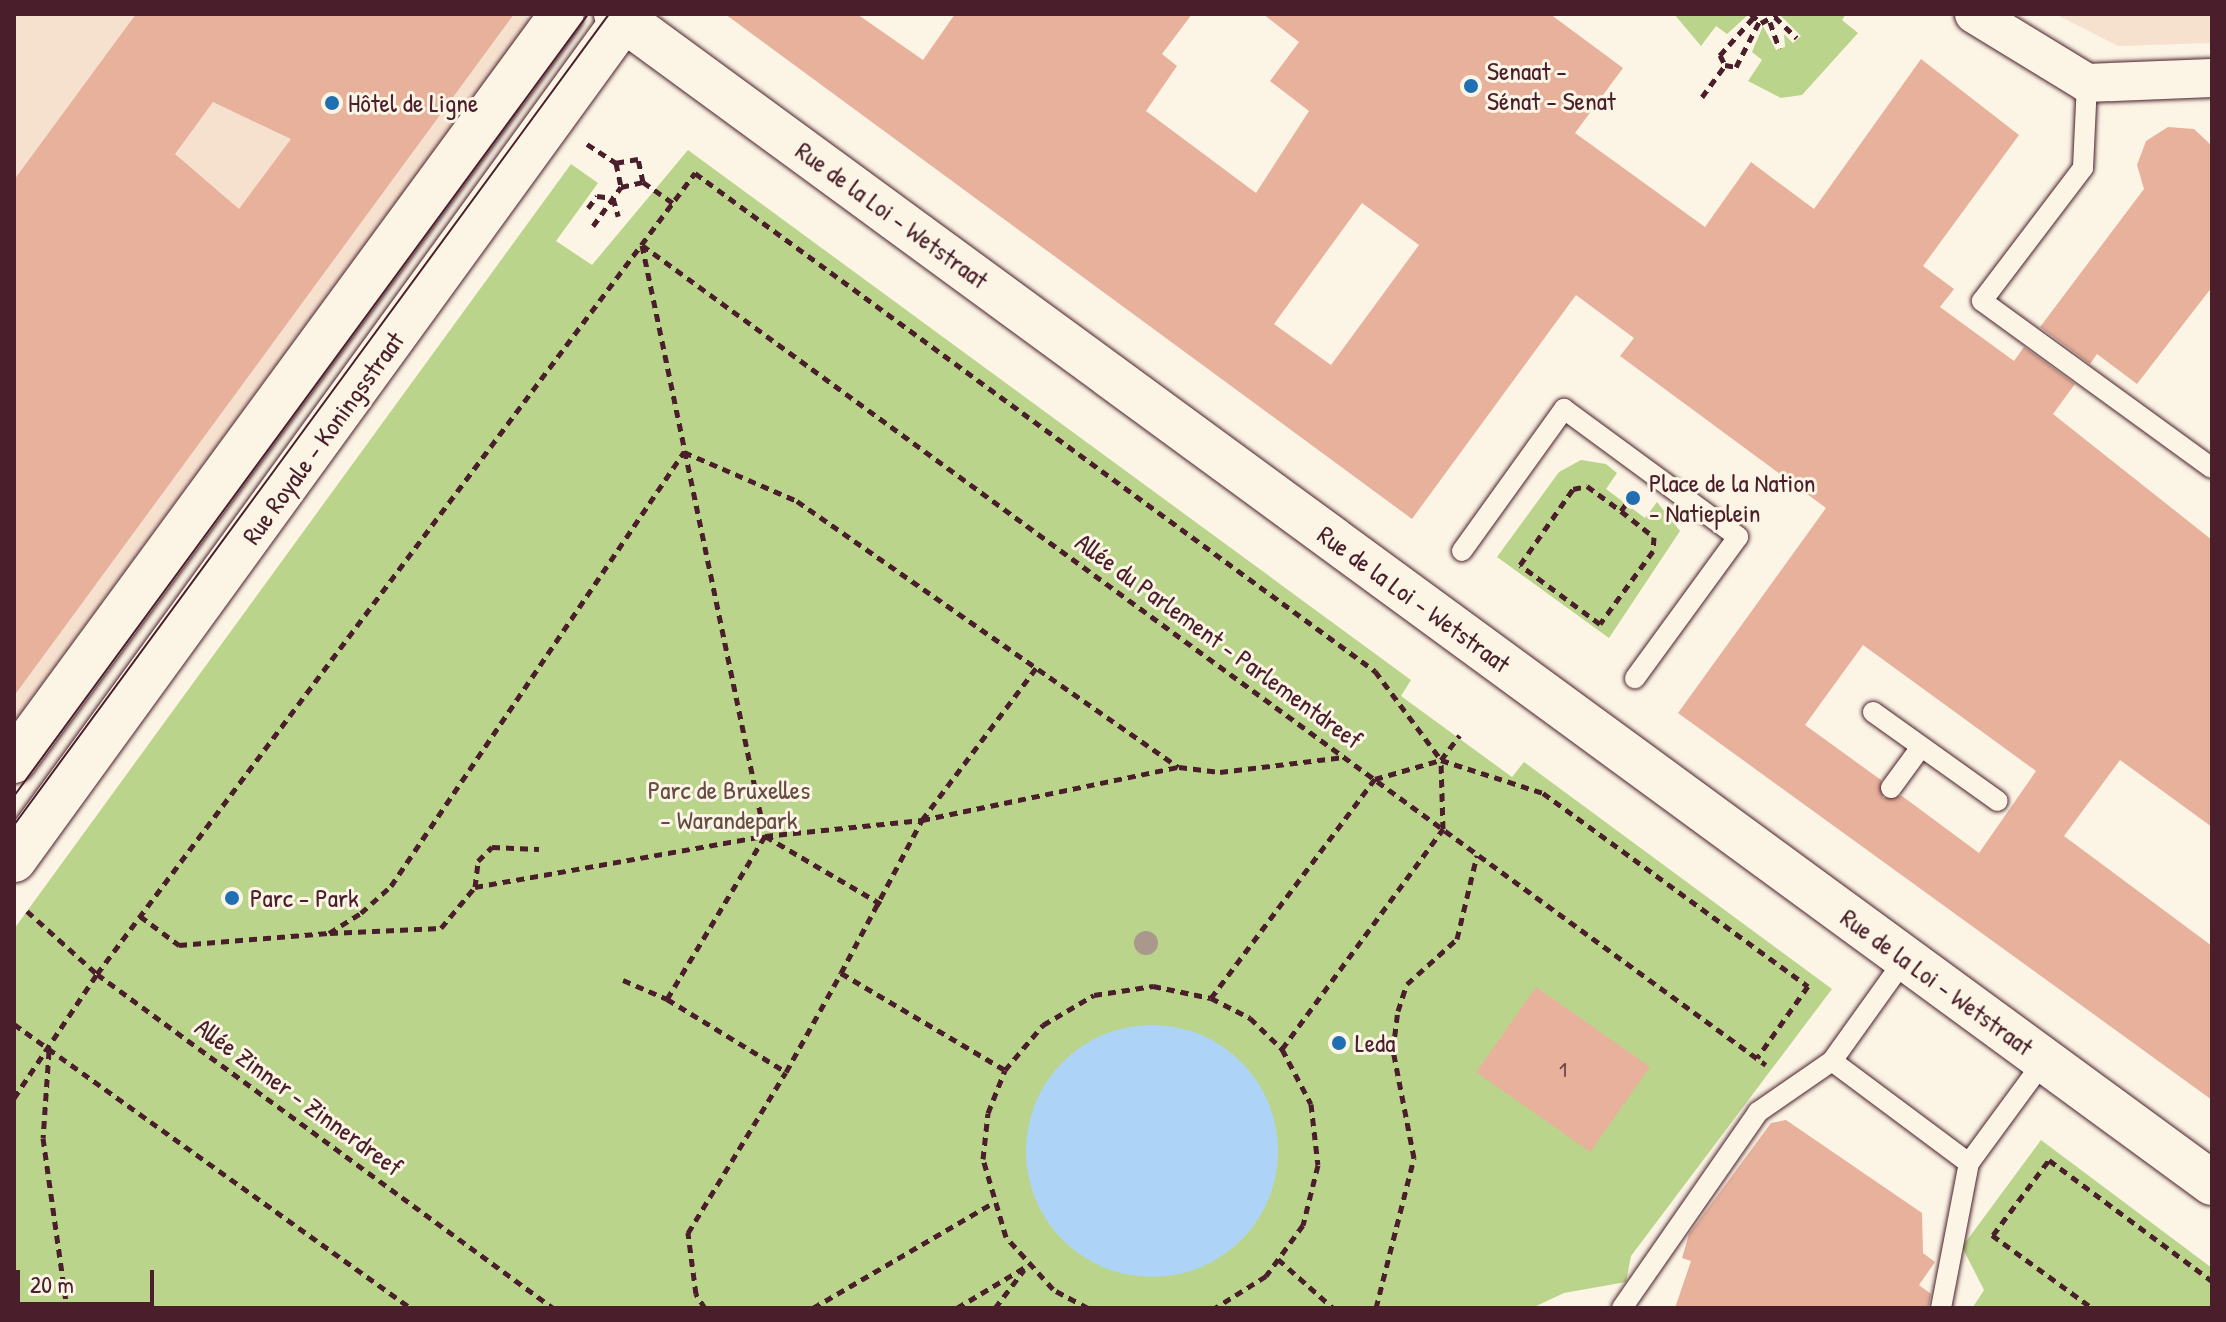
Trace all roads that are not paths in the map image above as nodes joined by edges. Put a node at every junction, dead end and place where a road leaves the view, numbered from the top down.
1 (562, 14) edge
2 (1974, 14) edge
3 (624, 17) edge
4 (2212, 78) edge
5 (2087, 83) junction
6 (2212, 468) edge
7 (1462, 551) dead end
8 (1635, 678) dead end
9 (1873, 712) dead end
10 (1921, 747) junction
11 (14, 761) edge
12 (1891, 788) dead end
13 (1998, 801) dead end
14 (14, 860) edge
15 (1905, 959) junction
16 (1832, 1061) junction
17 (2044, 1061) junction
18 (1969, 1163) junction
19 (2212, 1183) edge
20 (1632, 1305) edge
21 (1941, 1308) edge

1 - 11 main road
2 - 5 street
3 - 14 main road, Rue Royale - Koningsstraat
3 - 15 main road, Rue de la Loi - Wetstraat
4 - 5 street
5 - 6 lane
7 - 8 lane
9 - 10 lane
10 - 12 lane
10 - 13 lane
15 - 16 lane
15 - 17 main road, Rue de la Loi - Wetstraat
16 - 18 lane
16 - 20 lane
17 - 18 lane
17 - 19 main road, Rue de la Loi - Wetstraat
18 - 21 lane

